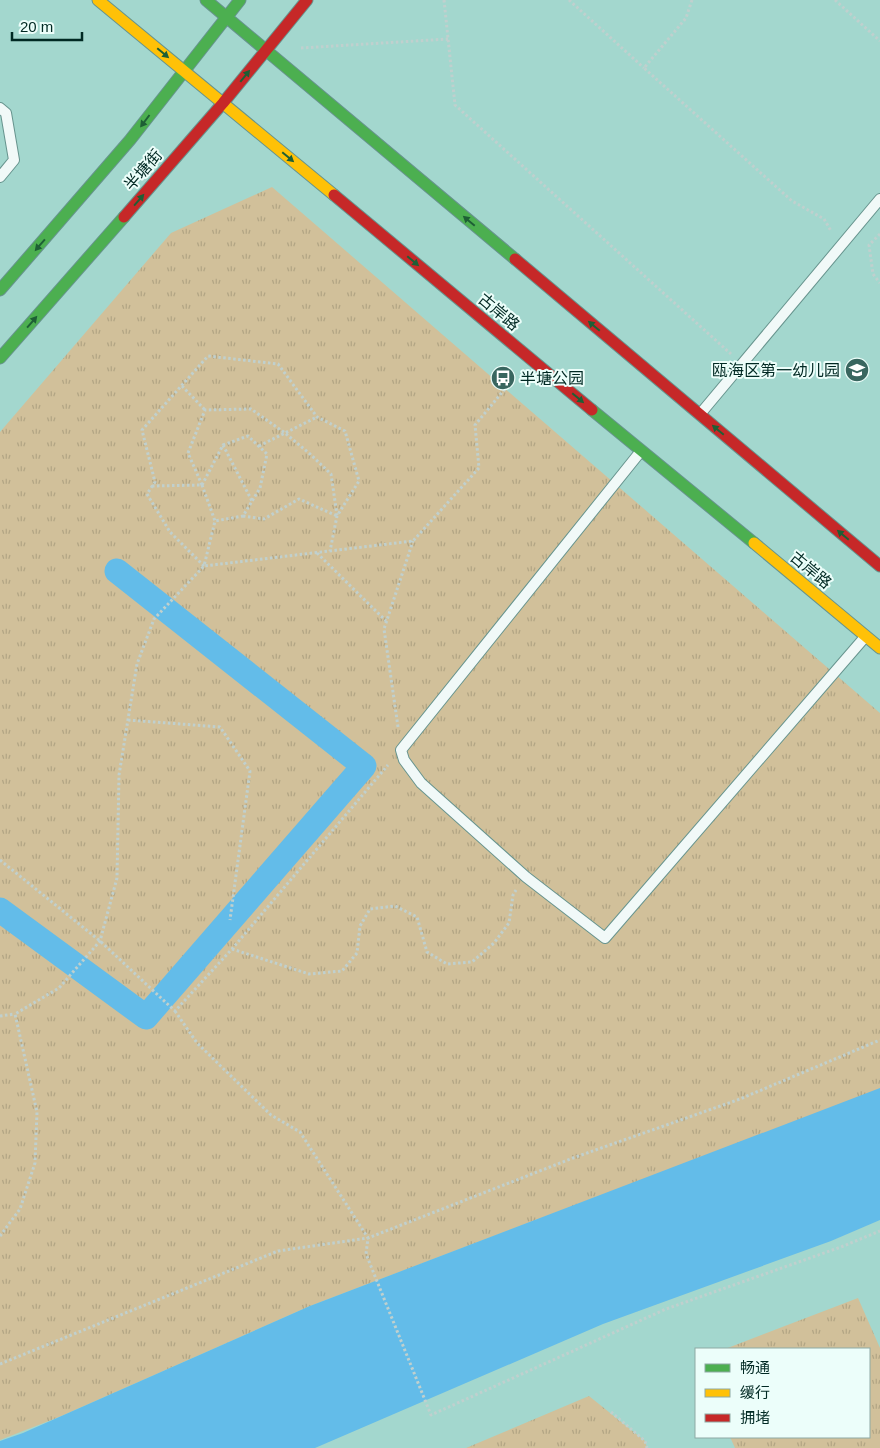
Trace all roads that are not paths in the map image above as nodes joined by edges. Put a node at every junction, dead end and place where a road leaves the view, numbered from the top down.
1 (98, 0) edge
2 (206, 0) edge
3 (240, 0) edge
4 (307, 0) edge
5 (226, 16) junction
6 (266, 50) junction
7 (183, 70) junction
8 (223, 103) junction
9 (0, 108) edge
10 (0, 177) edge
11 (880, 199) edge
12 (0, 290) edge
13 (0, 358) edge
14 (699, 414) junction
15 (642, 450) junction
16 (880, 566) edge
17 (866, 636) junction
18 (880, 648) edge

1 -> 7 street, 古岸路
2 - 5 street
3 - 5 street, 半塘街
4 - 6 street, 半塘街
5 - 6 street
5 - 7 street, 半塘街
8 -> 6 street, 半塘街
14 -> 6 street
7 - 8 street, 古岸路
7 -> 12 street, 半塘街
13 -> 8 street, 半塘街
8 -> 15 street, 古岸路
9 - 10 lane
11 - 14 lane
16 -> 14 street
15 - 17 street, 古岸路
15 - 17 lane
17 - 18 street, 古岸路

